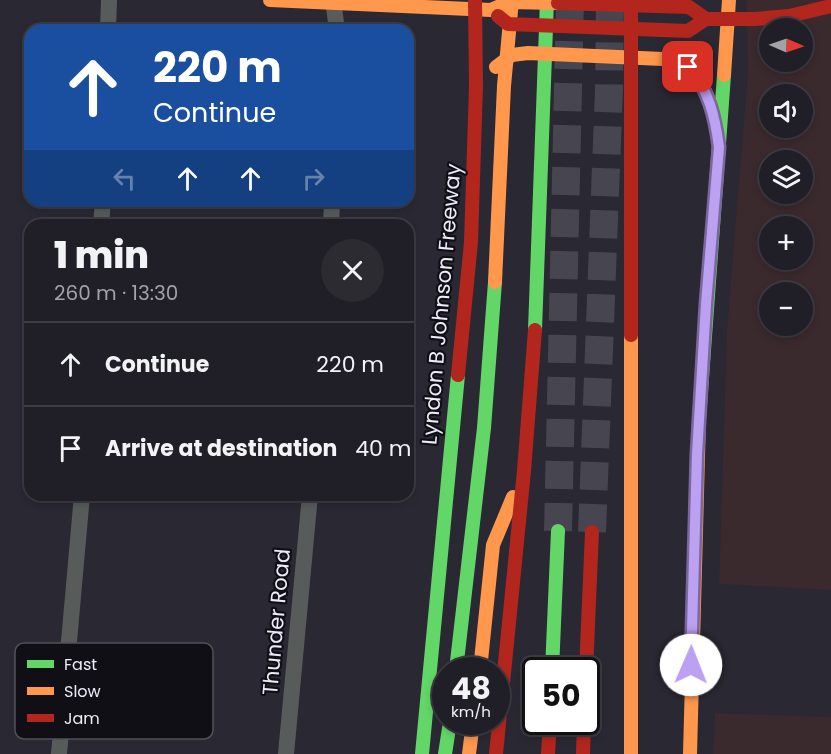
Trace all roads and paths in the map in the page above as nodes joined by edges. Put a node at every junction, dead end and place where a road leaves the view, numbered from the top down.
1 (109, 0) edge
2 (270, 0) edge
3 (513, 0) edge
4 (547, 0) edge
5 (632, 0) edge
6 (729, 0) edge
7 (333, 2) edge
8 (475, 5) edge
9 (831, 6) edge
10 (491, 10) junction
11 (706, 19) junction
12 (728, 19) junction
13 (108, 24) edge
14 (336, 24) edge
15 (476, 86) junction
16 (719, 147) junction
17 (524, 471) junction
18 (81, 501) edge
19 (309, 501) edge
20 (558, 531) tunnel mouth
21 (592, 532) tunnel mouth
22 (68, 643) edge
23 (458, 657) edge
24 (481, 657) edge
25 (553, 657) edge
26 (587, 657) edge
27 (448, 735) edge
28 (471, 735) edge
29 (549, 735) edge
30 (584, 735) edge
31 (59, 739) edge
32 (58, 754) edge
33 (286, 754) edge
34 (422, 754) edge
35 (445, 754) edge
36 (469, 754) edge
37 (496, 754) edge
38 (548, 754) edge
39 (583, 754) edge
40 (631, 754) edge
41 (690, 754) edge

1 - 13 street
2 - 7 main road
3 - 23 main road
4 - 17 main road
5 - 40 main road
6 - 12 main road
7 - 8 main road
7 - 14 street
8 - 10 main road
8 - 15 main road, Lyndon B Johnson Freeway
9 - 12 main road
10 - 11 main road
10 - 11 main road
11 - 12 main road
12 - 16 main road
15 - 16 main road
15 - 34 main road, Lyndon B Johnson Freeway
16 - 41 main road
17 - 24 main road
17 - 37 main road
18 - 22 street
19 - 33 street, Thunder Road
20 - 25 main road
21 - 26 main road
27 - 35 main road
28 - 36 main road
29 - 38 main road
30 - 39 main road
31 - 32 street

